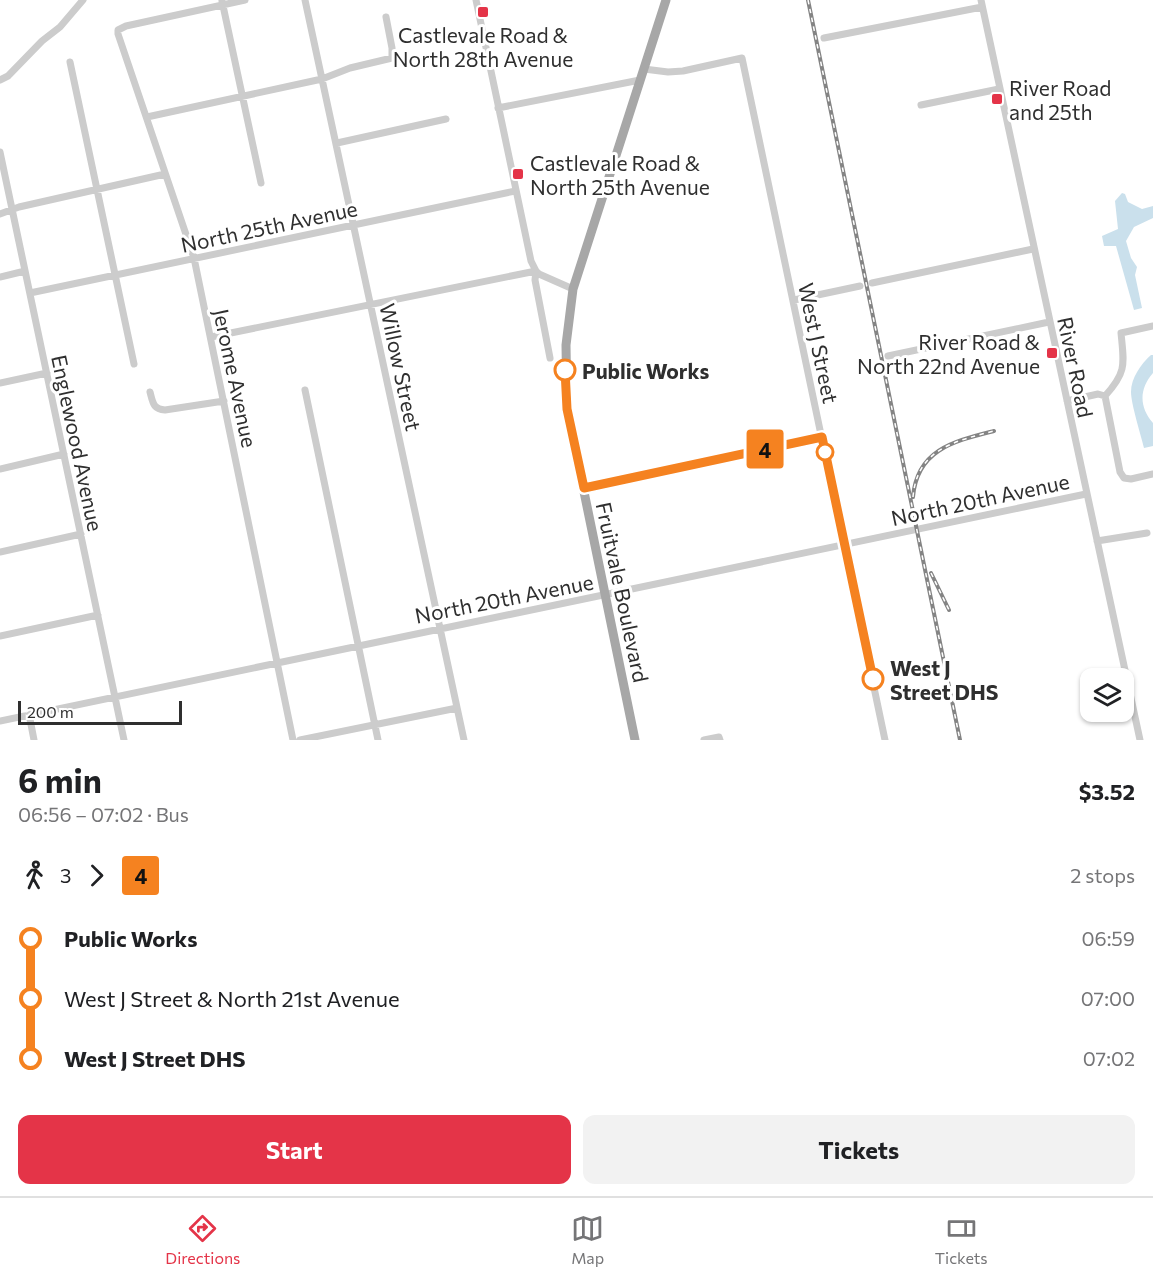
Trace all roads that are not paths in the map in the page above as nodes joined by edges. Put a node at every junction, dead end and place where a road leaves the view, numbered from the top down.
1 (83, 0) edge
2 (245, 0) edge
3 (305, 0) edge
4 (476, 0) edge
5 (666, 0) edge
6 (223, 2) edge
7 (981, 3) edge
8 (386, 17) dead end
9 (824, 38) dead end
10 (70, 62) dead end
11 (644, 69) junction
12 (322, 79) junction
13 (0, 80) edge
14 (640, 80) junction
15 (999, 89) junction
16 (243, 96) junction
17 (921, 105) dead end
18 (498, 108) junction
19 (147, 117) junction
20 (446, 119) dead end
21 (337, 143) junction
22 (0, 152) edge
23 (165, 174) junction
24 (261, 183) dead end
25 (96, 189) junction
26 (515, 191) junction
27 (12, 211) junction
28 (0, 214) edge
29 (353, 225) junction
30 (1033, 249) junction
31 (194, 258) junction
32 (25, 271) junction
33 (536, 271) junction
34 (114, 275) junction
35 (0, 277) edge
36 (872, 283) dead end
37 (860, 286) dead end
38 (573, 289) junction
39 (30, 293) junction
40 (794, 300) junction
41 (371, 305) junction
42 (1049, 322) junction
43 (1153, 326) edge
44 (211, 337) junction
45 (888, 356) dead end
46 (550, 358) dead end
47 (134, 364) dead end
48 (47, 373) junction
49 (0, 383) edge
50 (305, 390) dead end
51 (150, 393) dead end
52 (1105, 396) junction
53 (224, 401) junction
54 (1067, 401) junction
55 (822, 437) junction
56 (64, 454) junction
57 (0, 469) edge
58 (1153, 474) edge
59 (584, 488) junction
60 (1086, 494) junction
61 (1147, 533) dead end
62 (81, 534) junction
63 (1097, 541) junction
64 (845, 544) junction
65 (0, 552) edge
66 (605, 595) junction
67 (98, 615) junction
68 (439, 628) junction
69 (0, 636) edge
70 (358, 645) junction
71 (277, 662) junction
72 (115, 696) junction
73 (457, 708) junction
74 (29, 714) junction
75 (0, 721) edge
76 (374, 725) junction
77 (719, 738) edge
78 (34, 740) edge
79 (124, 740) edge
80 (293, 740) edge
81 (300, 740) edge
82 (378, 740) edge
83 (464, 740) edge
84 (635, 740) edge
85 (704, 740) edge
86 (885, 740) edge
87 (1140, 740) edge

1 - 13 street
2 - 6 street
3 - 12 street, Willow Street
4 - 18 street
5 - 11 main road, Fruitvale Boulevard
6 - 16 street
6 - 19 street, Jerome Avenue
7 - 9 street
7 - 15 street, River Road
8 - 12 street
10 - 25 street
11 - 14 main road, Fruitvale Boulevard
11 - 40 street, West J Street
12 - 16 street
12 - 21 street, Willow Street
14 - 18 street
14 - 38 main road, Fruitvale Boulevard
15 - 17 street
15 - 30 street, River Road
16 - 19 street
16 - 24 street
18 - 26 street
19 - 23 street, Jerome Avenue
20 - 21 street
21 - 29 street, Willow Street
22 - 27 street, Englewood Avenue
23 - 25 street
23 - 31 street, Jerome Avenue
25 - 27 street
25 - 34 street
26 - 29 street, North 25th Avenue
26 - 33 street
27 - 28 street
27 - 32 street, Englewood Avenue
29 - 31 street, North 25th Avenue
29 - 41 street, Willow Street
30 - 36 street
30 - 42 street, River Road
31 - 34 street, North 25th Avenue
31 - 44 street, Jerome Avenue
32 - 35 street
32 - 39 street, Englewood Avenue
33 - 38 street
33 - 41 street
33 - 46 street
34 - 39 street, North 25th Avenue
34 - 47 street
37 - 40 street
38 - 59 main road, Fruitvale Boulevard
39 - 48 street, Englewood Avenue
40 - 55 street, West J Street
41 - 44 street
41 - 68 street, Willow Street
42 - 45 street
42 - 54 street, River Road
43 - 52 street
44 - 53 street, Jerome Avenue
48 - 49 street
48 - 56 street, Englewood Avenue
50 - 70 street
51 - 53 street
52 - 54 street
52 - 58 street
53 - 71 street, Jerome Avenue
54 - 60 street, River Road
55 - 59 street
55 - 64 street, West J Street
56 - 57 street
56 - 62 street, Englewood Avenue
59 - 66 main road, Fruitvale Boulevard
60 - 63 street, River Road
60 - 64 street, North 20th Avenue
61 - 63 street
62 - 65 street
62 - 67 street, Englewood Avenue
63 - 87 street, River Road
64 - 66 street, North 20th Avenue
64 - 86 street, West J Street
66 - 68 street, North 20th Avenue
66 - 84 main road, Fruitvale Boulevard
67 - 69 street
67 - 72 street, Englewood Avenue
68 - 70 street, North 20th Avenue
68 - 73 street, Willow Street
70 - 71 street, North 20th Avenue
70 - 76 street
71 - 72 street, North 20th Avenue
71 - 80 street, Jerome Avenue
72 - 74 street, North 20th Avenue
72 - 79 street, Englewood Avenue
73 - 76 street
73 - 83 street, Willow Street
74 - 75 street, North 20th Avenue
74 - 78 street
76 - 81 street
76 - 82 street
77 - 85 street

